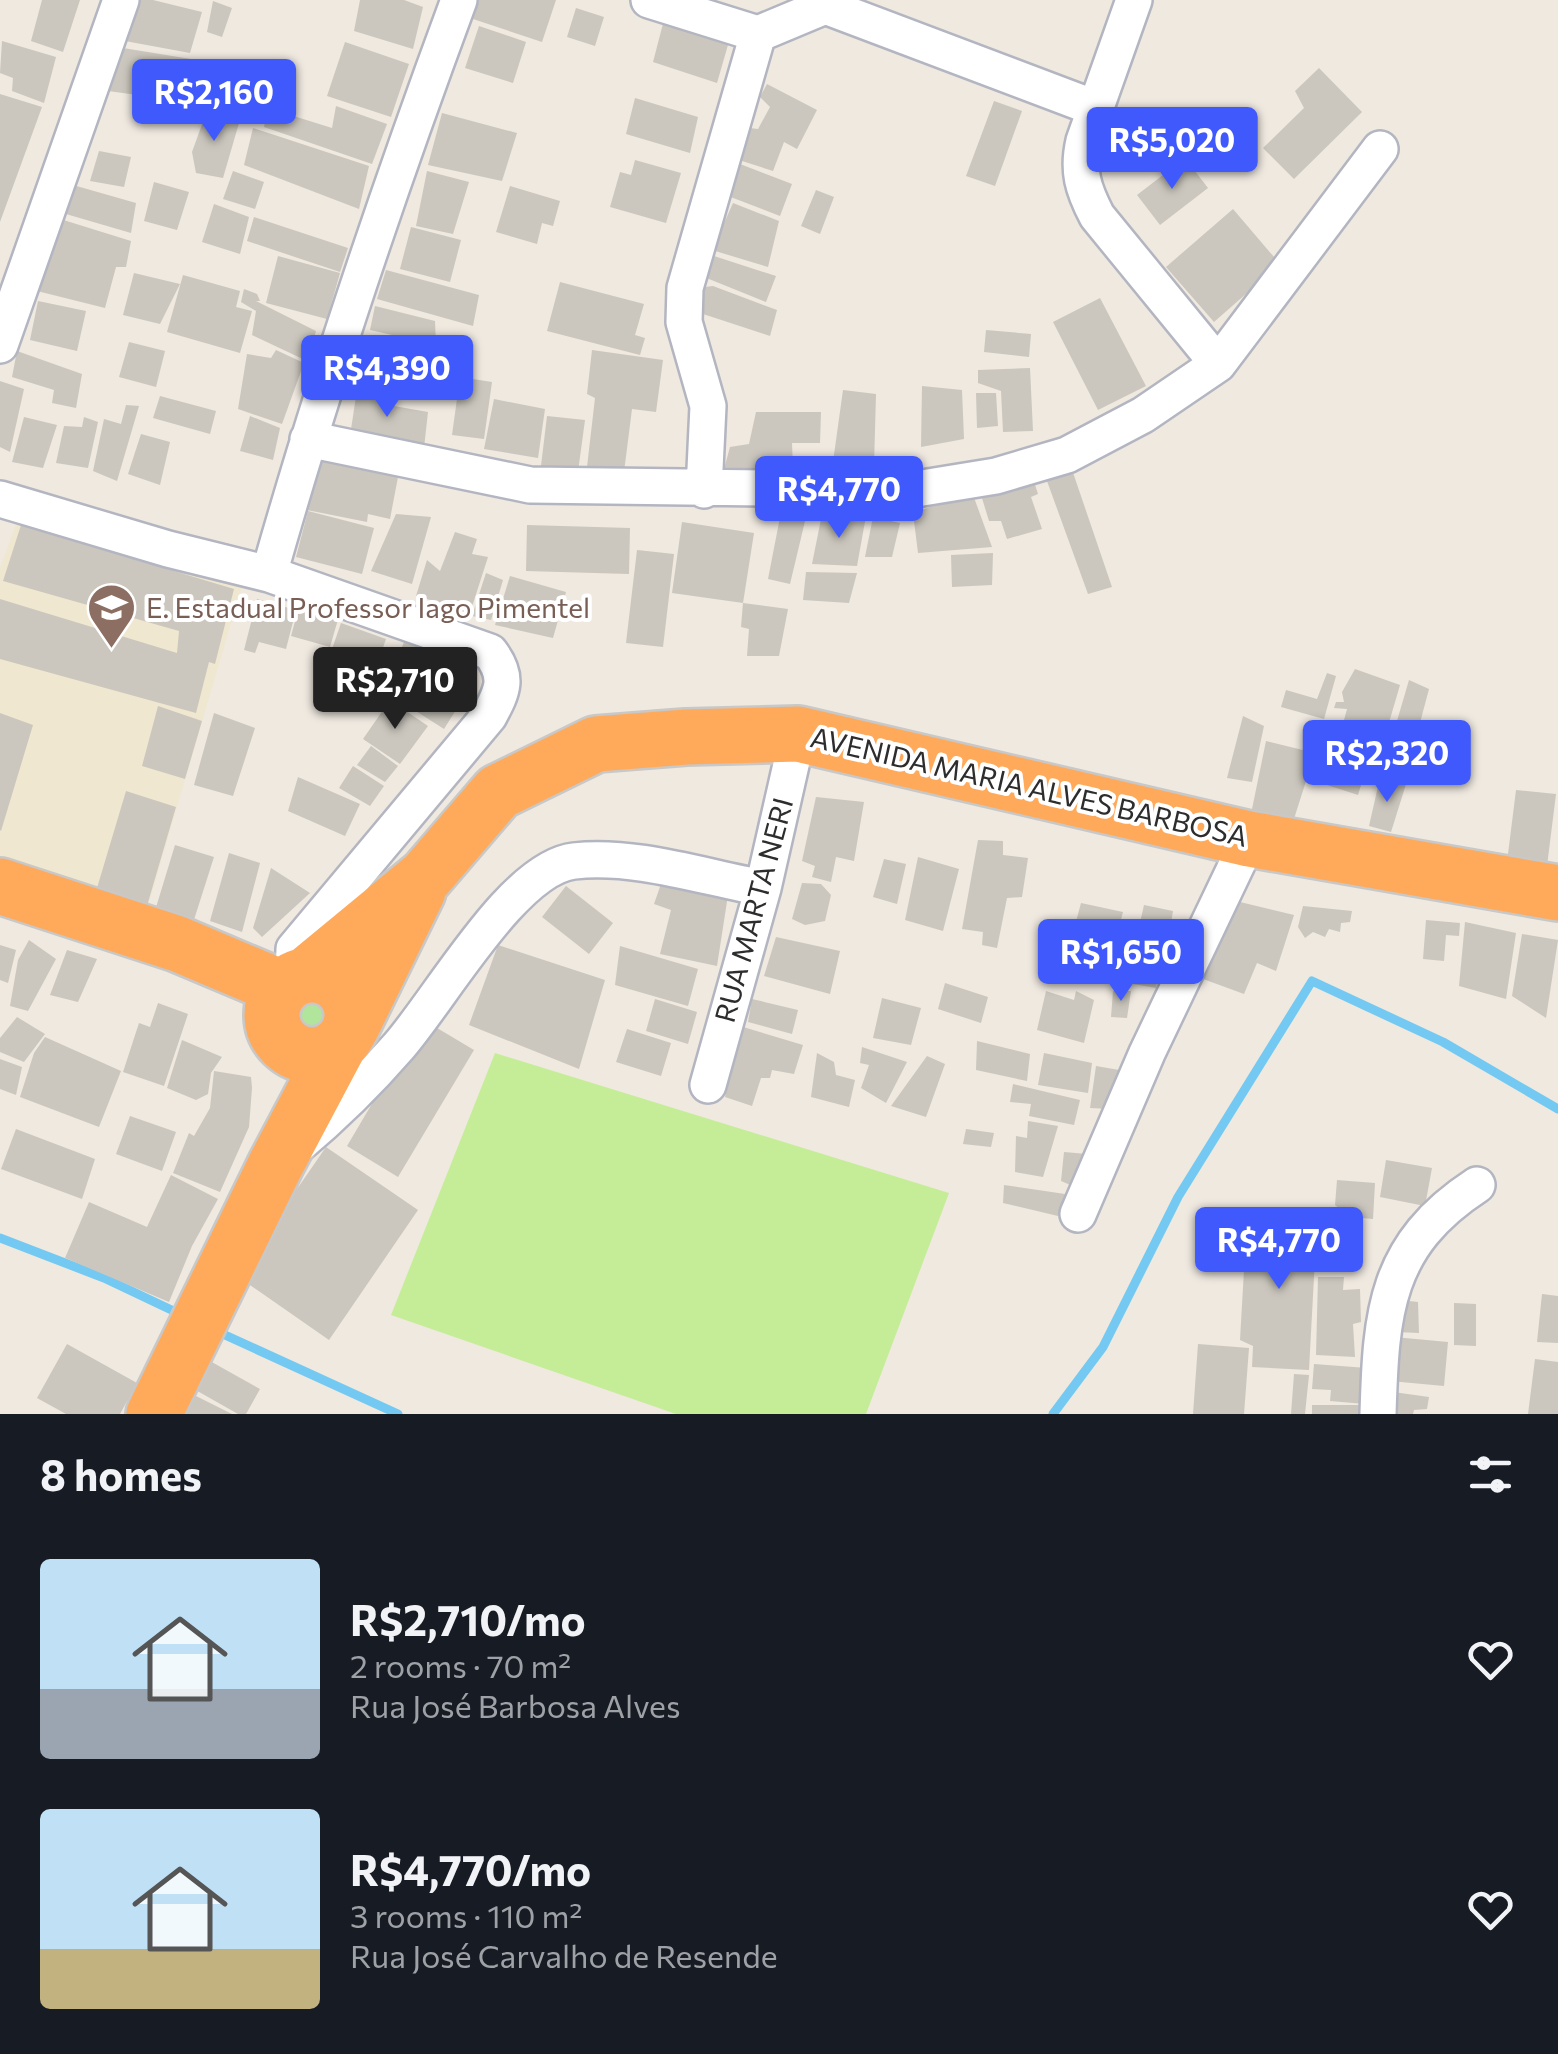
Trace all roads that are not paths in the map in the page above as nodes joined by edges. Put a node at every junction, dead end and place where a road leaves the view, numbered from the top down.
1 (121, 0) edge
2 (459, 0) edge
3 (649, 0) edge
4 (1134, 0) edge
5 (826, 3) edge
6 (758, 34) junction
7 (1096, 108) junction
8 (1380, 149) dead end
9 (0, 345) edge
10 (1218, 364) junction
11 (308, 439) junction
12 (704, 490) junction
13 (0, 499) edge
14 (269, 574) junction
15 (798, 734) junction
16 (1249, 838) junction
17 (0, 886) edge
18 (763, 888) junction
19 (1558, 893) edge
20 (305, 1013) junction
21 (708, 1085) dead end
22 (282, 1152) junction
23 (1477, 1185) dead end
24 (1078, 1214) dead end
25 (154, 1414) edge
26 (1378, 1414) edge

1 - 9 street
2 - 11 street
3 - 6 street
4 - 7 street
5 - 6 street
5 - 7 street
6 - 12 street
7 - 10 street
8 - 10 street
10 - 12 street
11 - 12 street
11 - 14 street
13 - 14 street
14 - 20 street
15 - 16 highway, AVENIDA MARIA ALVES BARBOSA
15 - 18 street, RUA MARTA NERI
15 - 20 highway, AVENIDA MARIA ALVES BARBOSA
16 - 19 highway, AVENIDA MARIA ALVES BARBOSA
16 - 24 street
17 - 20 highway
18 - 21 street, RUA MARTA NERI
18 - 22 street, AVENIDA MARIA ALVES BARBOSA
20 - 22 highway, AVENIDA MARIA ALVES BARBOSA
22 - 25 highway, AVENIDA MARIA ALVES BARBOSA
23 - 26 street

